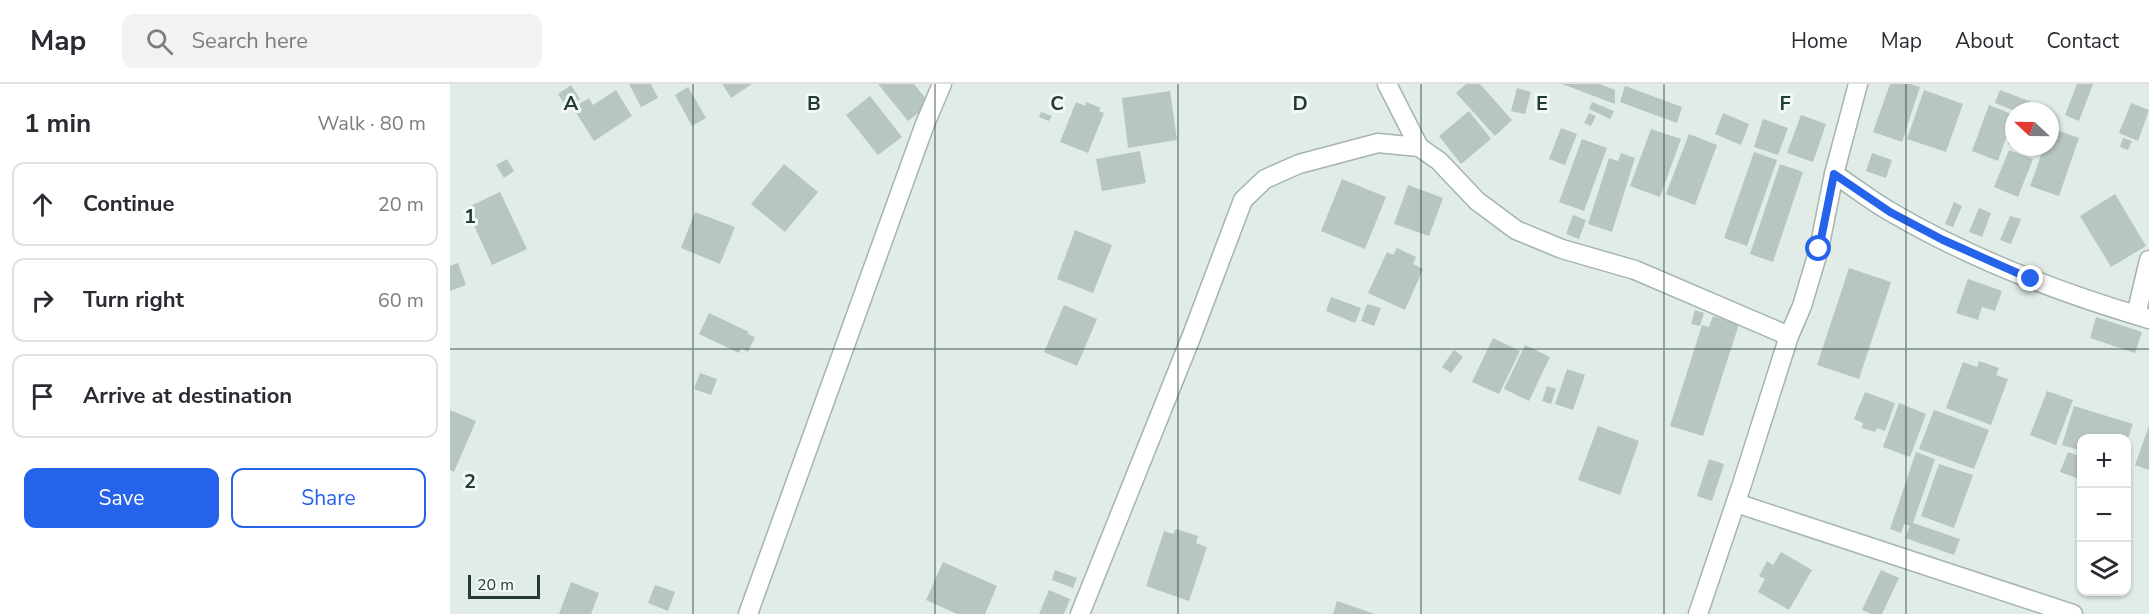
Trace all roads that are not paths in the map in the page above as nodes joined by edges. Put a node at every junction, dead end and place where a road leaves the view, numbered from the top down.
1 (942, 84) edge
2 (1387, 84) edge
3 (1858, 84) edge
4 (1419, 147) junction
5 (1834, 174) junction
6 (2149, 260) edge
7 (2142, 317) edge
8 (1789, 336) junction
9 (1736, 503) junction
10 (748, 614) edge
11 (1080, 614) edge
12 (1698, 614) edge
13 (2073, 614) edge

1 - 10 street
2 - 4 street
3 - 5 street
4 - 8 street
4 - 11 street
5 - 7 street
5 - 8 street
6 - 7 street
8 - 9 street
9 - 12 street
9 - 13 street

